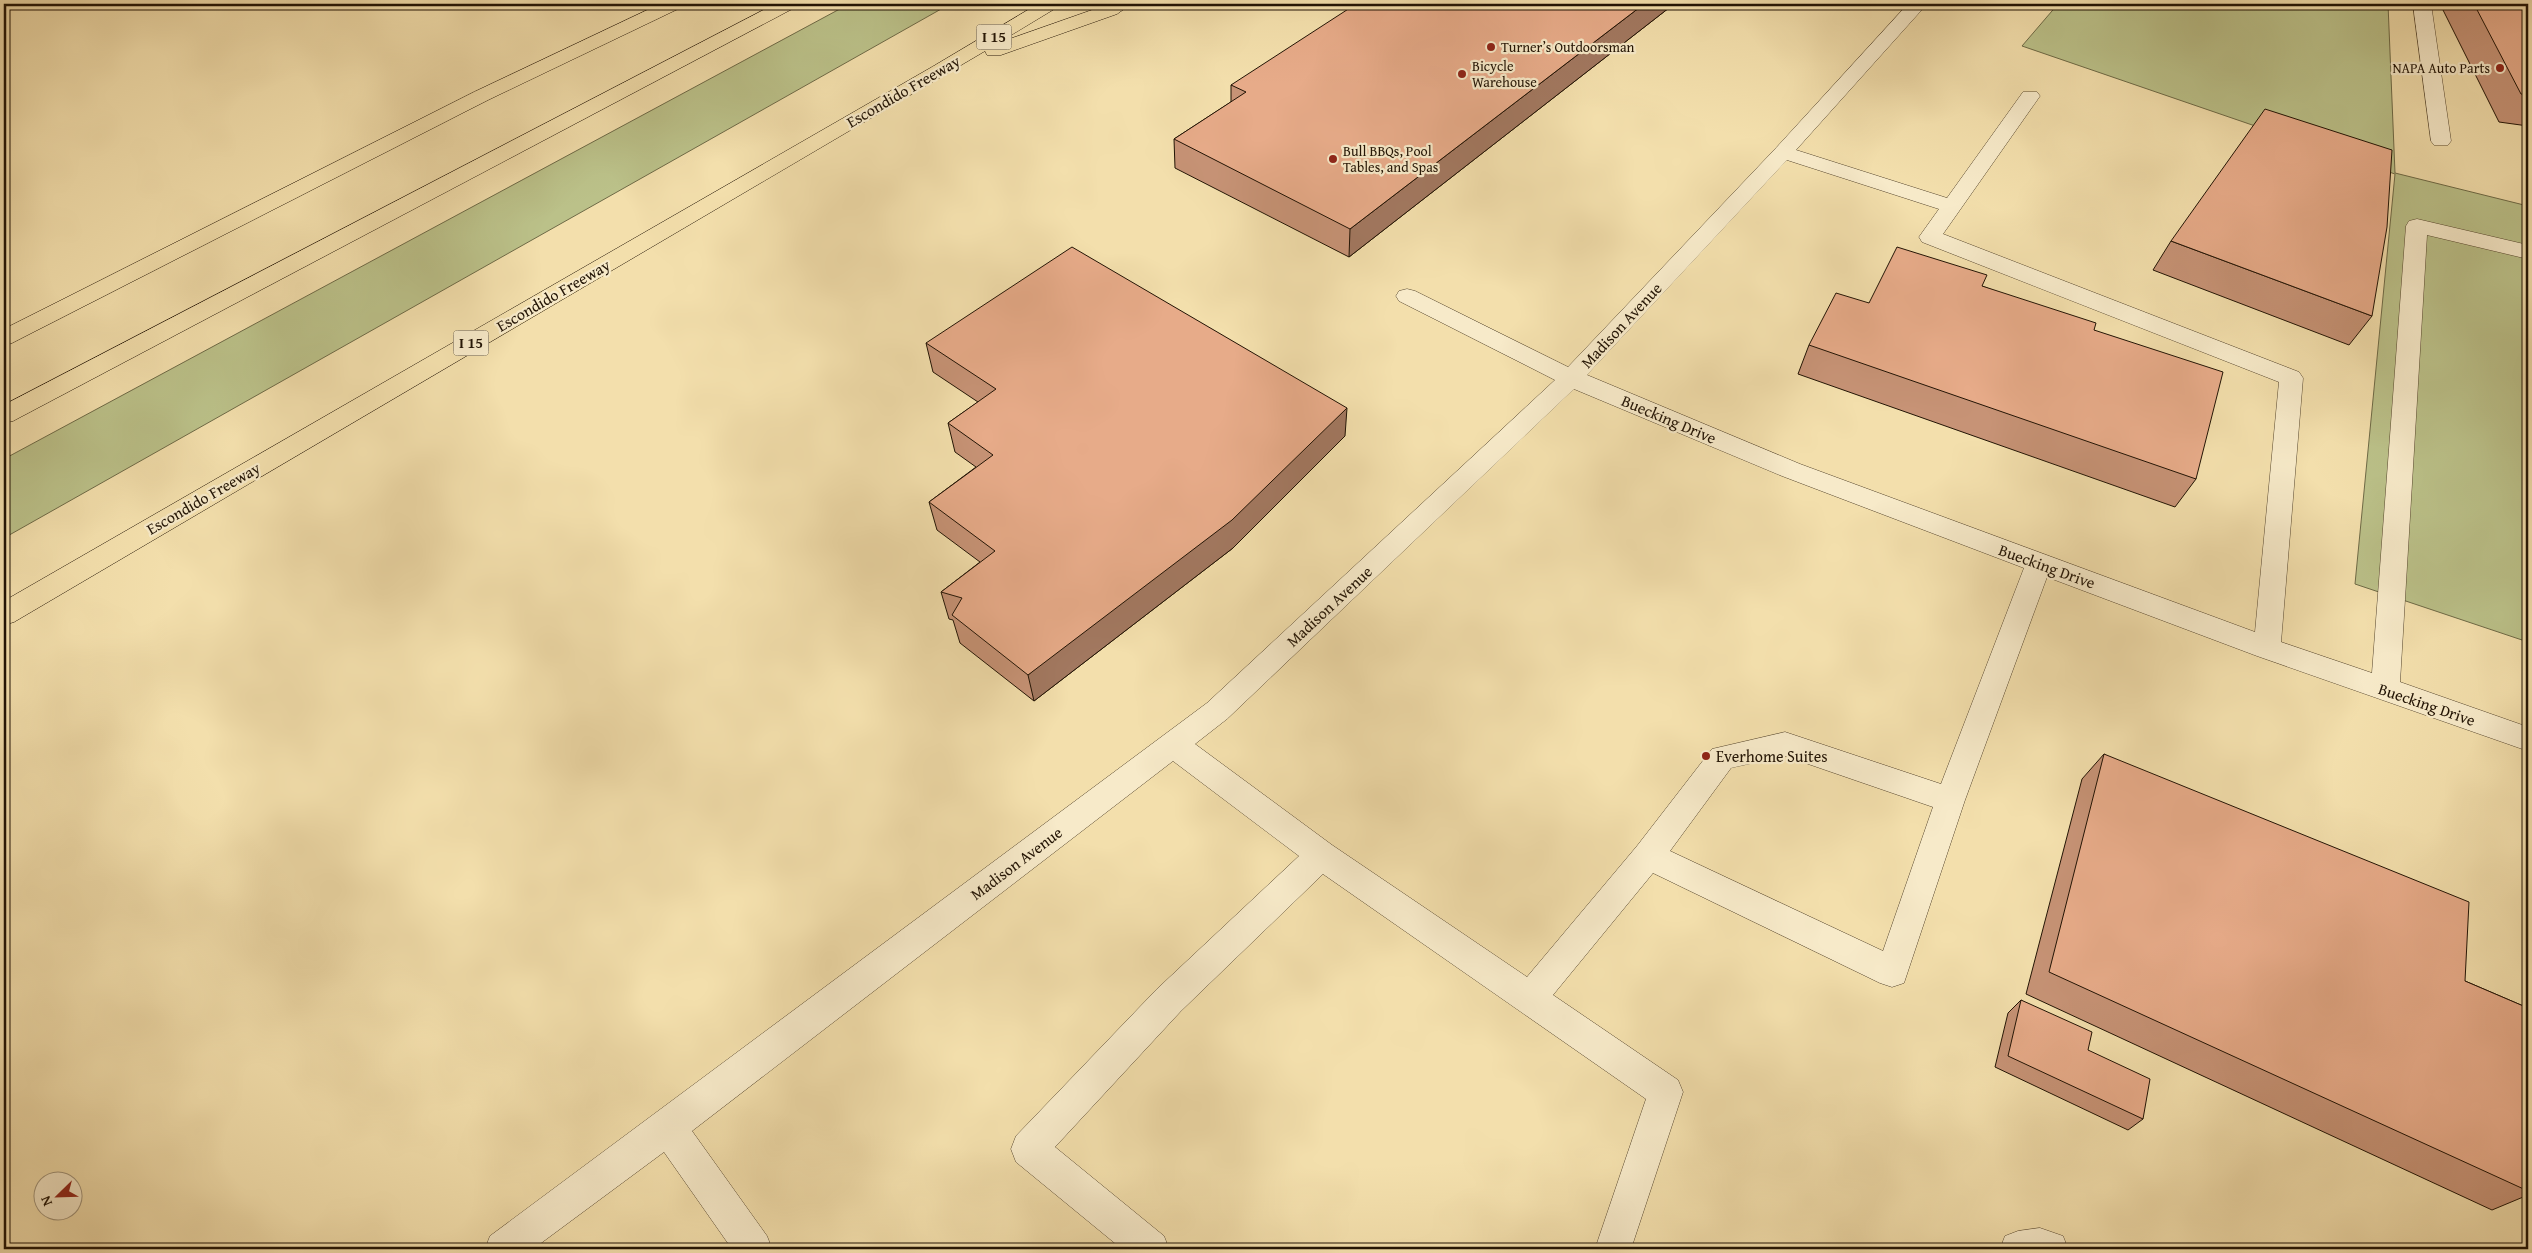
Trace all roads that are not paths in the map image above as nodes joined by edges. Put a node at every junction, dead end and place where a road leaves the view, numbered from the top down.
1 (674, 4) edge
2 (788, 4) edge
3 (1050, 4) edge
4 (1122, 4) edge
5 (1918, 4) edge
6 (2422, 4) edge
7 (938, 71) junction
8 (2030, 96) dead end
9 (2441, 140) dead end
10 (1783, 152) junction
11 (1952, 206) junction
12 (2528, 252) edge
13 (1407, 296) dead end
14 (4, 338) edge
15 (1571, 378) junction
16 (4, 414) edge
17 (2039, 563) junction
18 (4, 614) edge
19 (2267, 648) junction
20 (2385, 689) junction
21 (2528, 739) edge
22 (1173, 744) junction
23 (1950, 800) junction
24 (1321, 855) junction
25 (1648, 856) junction
26 (1530, 998) junction
27 (668, 1127) junction
28 (503, 1249) edge
29 (754, 1249) edge
30 (1151, 1249) edge
31 (1613, 1249) edge
32 (2018, 1249) edge
33 (2050, 1249) edge

1 - 14 highway
2 - 16 highway
3 - 7 highway, Escondido Freeway / I 15
4 - 7 highway
5 - 10 street, Madison Avenue
6 - 9 street
7 - 18 highway, Escondido Freeway / I 15
8 - 11 street
10 - 11 street
10 - 15 street, Madison Avenue
11 - 19 street
12 - 20 street
13 - 15 street, Buecking Drive
15 - 17 street, Buecking Drive
15 - 22 street, Madison Avenue
17 - 19 street, Buecking Drive
17 - 23 street
19 - 20 street, Buecking Drive
20 - 21 street, Buecking Drive
22 - 24 street
22 - 27 street, Madison Avenue
23 - 25 street
23 - 25 street
24 - 26 street
24 - 30 street
25 - 26 street
26 - 31 street
27 - 28 street, Madison Avenue
27 - 29 street
32 - 33 street

